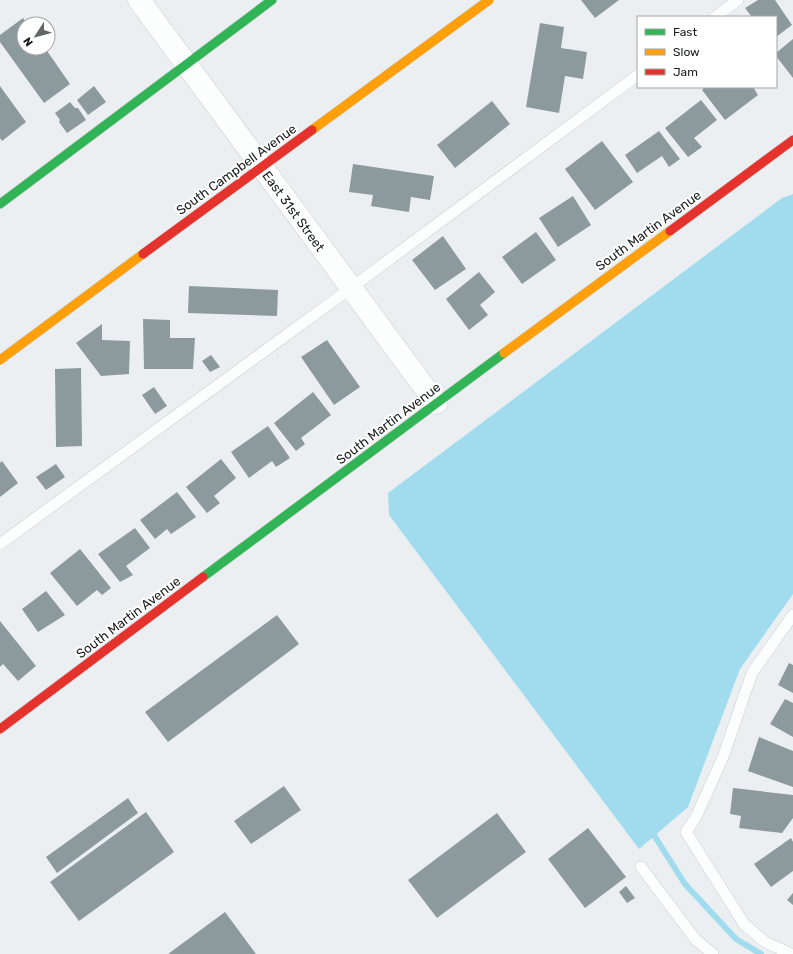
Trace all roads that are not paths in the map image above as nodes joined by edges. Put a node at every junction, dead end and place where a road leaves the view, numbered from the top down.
1 (139, 0) edge
2 (272, 0) edge
3 (489, 0) edge
4 (738, 0) edge
5 (716, 16) edge
6 (186, 64) junction
7 (637, 76) edge
8 (793, 140) edge
9 (261, 167) junction
10 (0, 204) edge
11 (351, 288) junction
12 (0, 360) edge
13 (436, 403) junction
14 (0, 544) edge
15 (793, 615) edge
16 (0, 729) edge
17 (641, 867) dead end
18 (712, 954) edge
19 (791, 954) edge

1 - 6 street, East 31st Street
2 - 6 street
3 - 9 street, South Campbell Avenue
4 - 5 lane
6 - 9 street, East 31st Street
6 - 10 street
7 - 11 lane
8 - 13 street, South Martin Avenue
9 - 11 street, East 31st Street
9 - 12 street, South Campbell Avenue
11 - 13 street, East 31st Street
11 - 14 lane
13 - 16 street, South Martin Avenue
15 - 19 lane
17 - 18 lane

